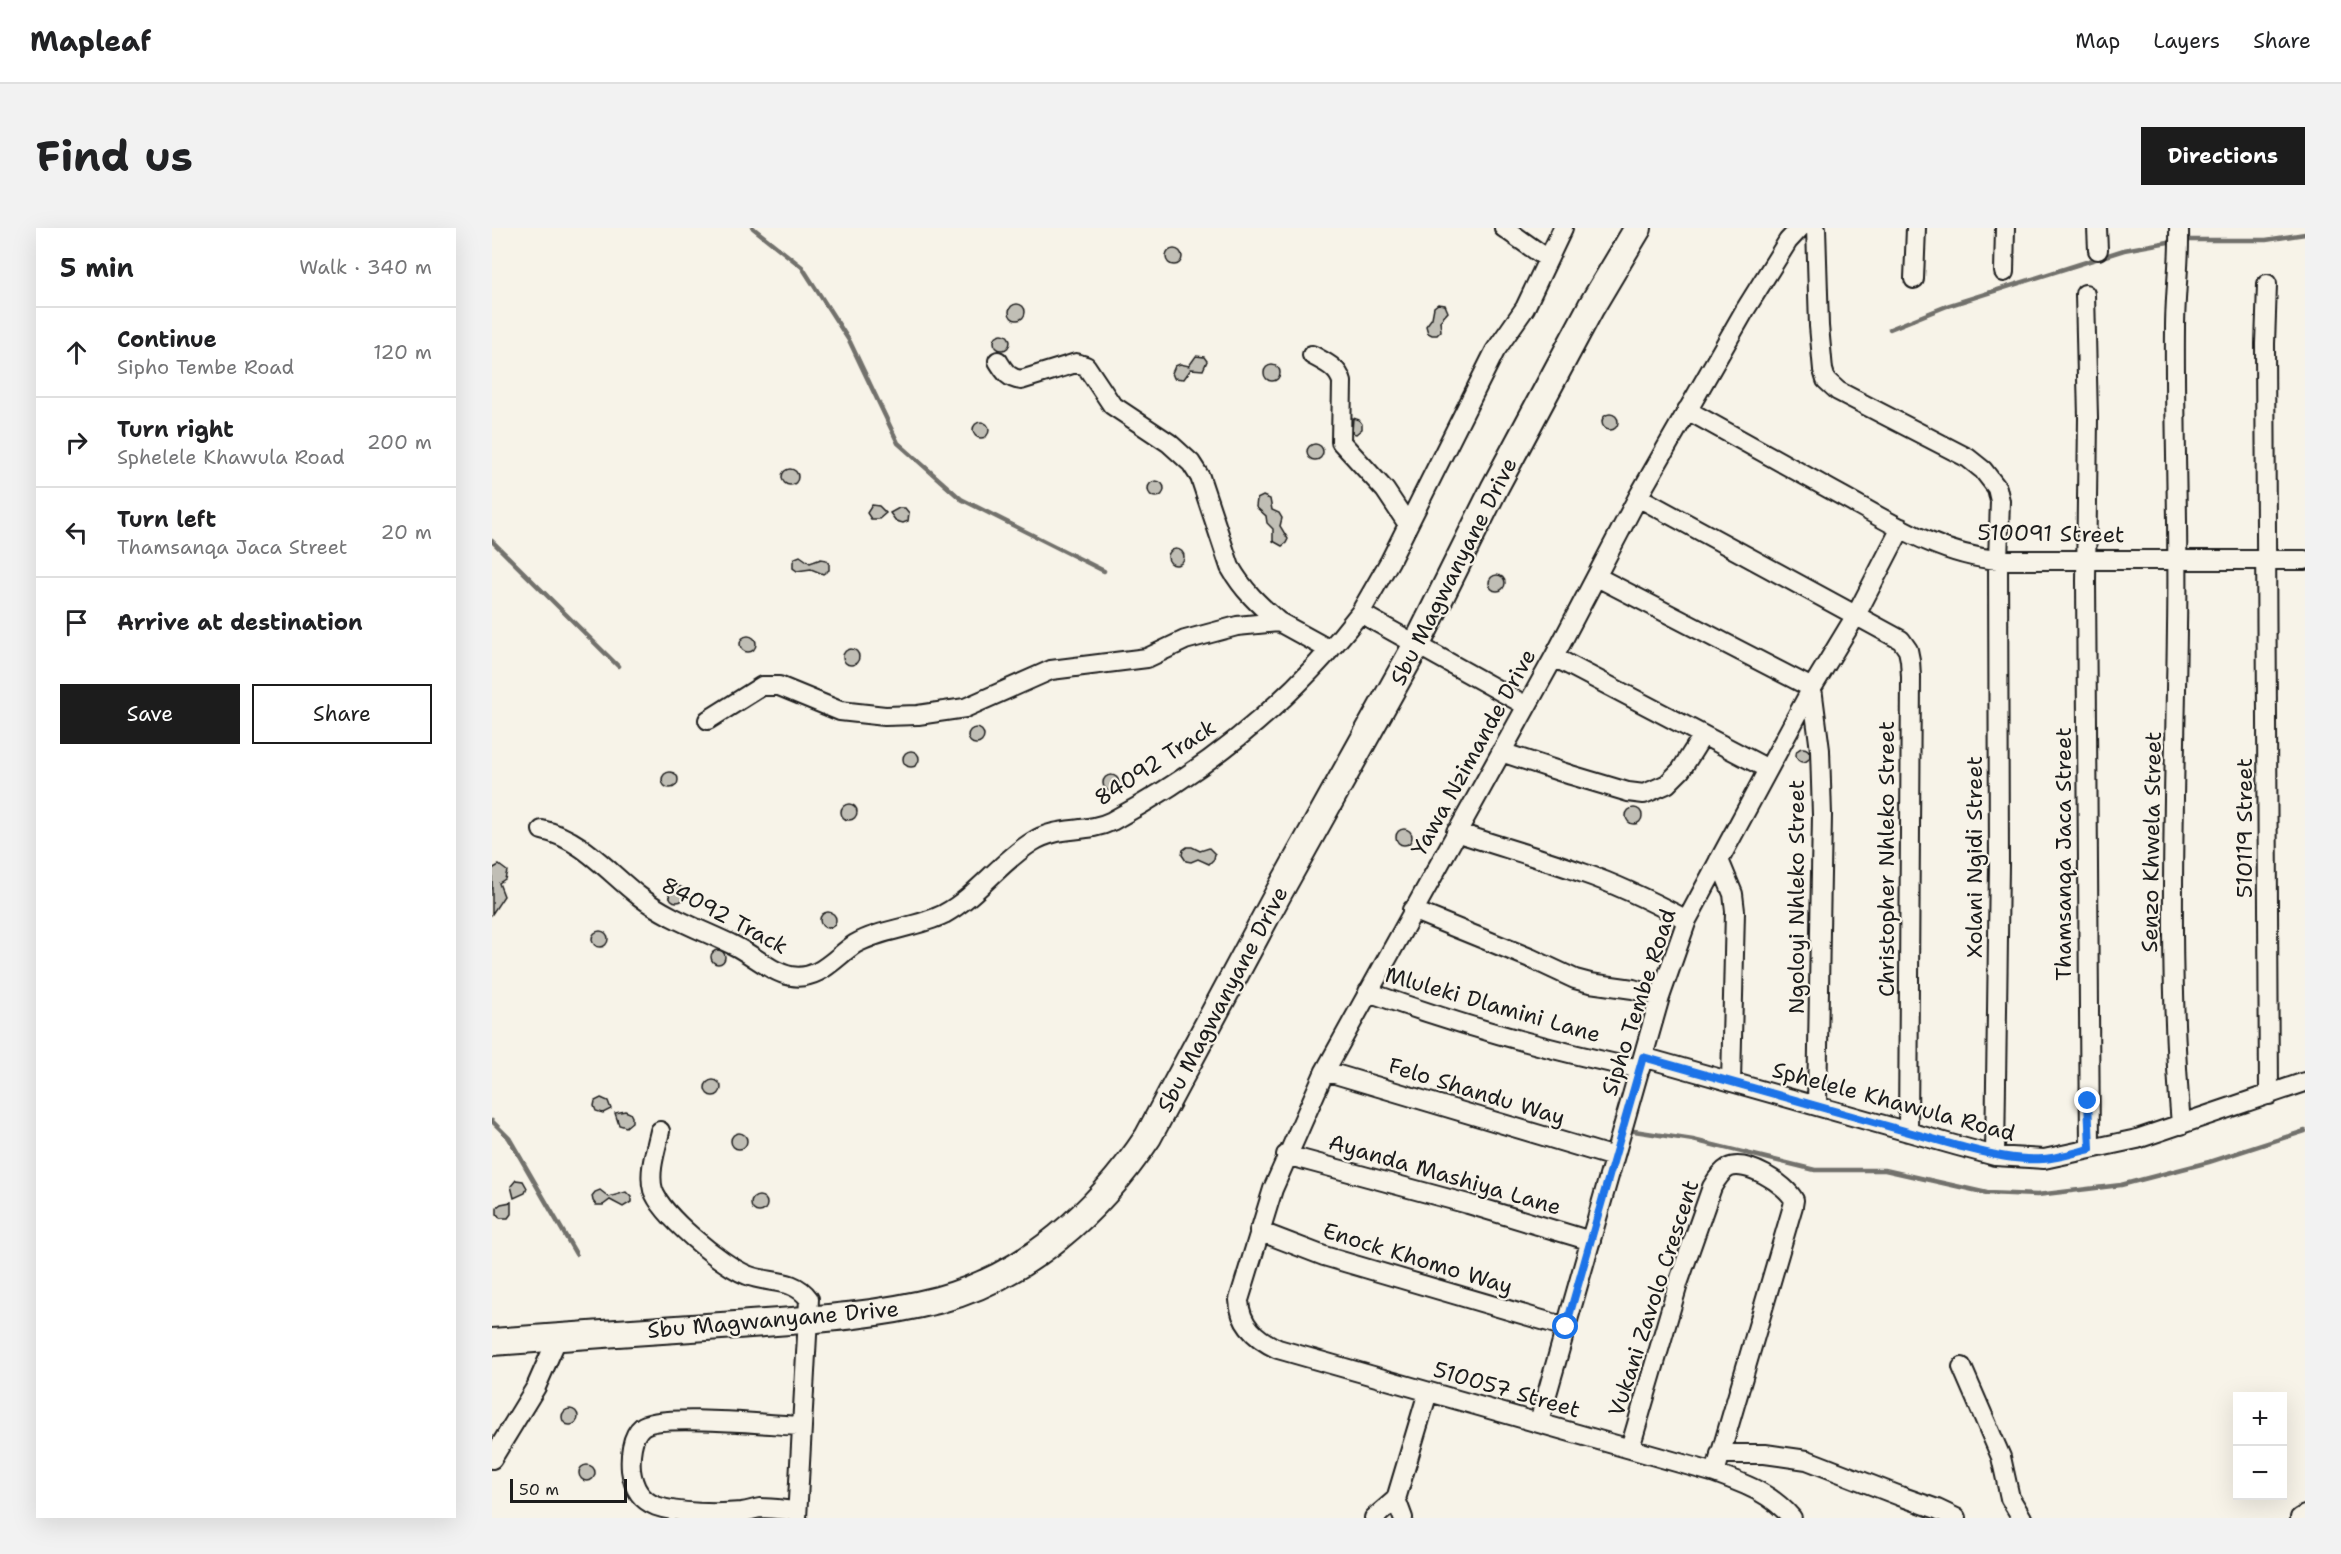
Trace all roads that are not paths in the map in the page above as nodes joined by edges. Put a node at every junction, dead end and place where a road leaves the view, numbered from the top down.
1 (1503, 228) edge
2 (1563, 228) edge
3 (1638, 228) edge
4 (1800, 228) edge
5 (1816, 228) edge
6 (1916, 228) edge
7 (2006, 228) edge
8 (2097, 228) edge
9 (2179, 229) edge
10 (2098, 249) dead end
11 (1548, 259) junction
12 (2004, 272) dead end
13 (1914, 279) dead end
14 (2267, 284) dead end
15 (2085, 294) dead end
16 (1312, 355) dead end
17 (998, 361) dead end
18 (1688, 410) junction
19 (1638, 497) junction
20 (1407, 523) junction
21 (1901, 528) junction
22 (2087, 559) junction
23 (2178, 559) junction
24 (1998, 560) junction
25 (2266, 560) junction
26 (2305, 560) edge
27 (1597, 577) junction
28 (1360, 613) junction
29 (1855, 617) junction
30 (1279, 622) junction
31 (1417, 644) junction
32 (1330, 650) junction
33 (1554, 657) junction
34 (1812, 688) junction
35 (1525, 705) junction
36 (708, 720) dead end
37 (1703, 735) junction
38 (1501, 752) junction
39 (1768, 769) junction
40 (542, 830) dead end
41 (1456, 832) junction
42 (1719, 860) junction
43 (1412, 910) junction
44 (1687, 920) junction
45 (1368, 992) junction
46 (1660, 997) junction
47 (1642, 1063) junction
48 (1325, 1071) junction
49 (1731, 1082) junction
50 (2305, 1082) edge
51 (2269, 1095) junction
52 (1817, 1106) junction
53 (2181, 1125) junction
54 (660, 1131) dead end
55 (1908, 1132) junction
56 (2090, 1149) junction
57 (1286, 1155) junction
58 (1995, 1156) junction
59 (1614, 1157) junction
60 (1259, 1231) junction
61 (1591, 1241) junction
62 (808, 1320) junction
63 (1243, 1320) joint
64 (1566, 1327) junction
65 (558, 1337) junction
66 (492, 1342) edge
67 (1962, 1366) dead end
68 (1428, 1392) junction
69 (1539, 1422) junction
70 (801, 1426) junction
71 (1630, 1448) junction
72 (1720, 1454) junction
73 (492, 1459) edge
74 (1715, 1473) junction
75 (1396, 1499) junction
76 (797, 1515) edge
77 (2305, 1515) edge
78 (1374, 1518) edge
79 (1402, 1518) edge
80 (1792, 1518) edge
81 (1956, 1518) edge
82 (2022, 1518) edge
83 (2300, 1518) edge

1 - 11 street
2 - 11 street, 84092 Track
3 - 31 main road, Sbu Magwanyane Drive
4 - 18 street, Yawa Nzimande Drive
5 - 24 street, Xolani Ngidi Street
6 - 13 street
7 - 12 street
8 - 10 street
9 - 23 street, Senzo Khwela Street
11 - 20 street, 84092 Track
14 - 25 street, 510119 Street
15 - 22 street, Thamsanqa Jaca Street
16 - 20 street
17 - 30 street
18 - 19 street, Yawa Nzimande Drive
18 - 21 street, 510091 Street
19 - 27 street, Yawa Nzimande Drive
19 - 29 street, Christopher Nhleko Street
20 - 28 street, 84092 Track
21 - 24 street, 510091 Street
21 - 29 street, Sipho Tembe Road
22 - 23 street, 510091 Street
22 - 24 street, 510091 Street
22 - 56 street, Thamsanqa Jaca Street
23 - 25 street, 510091 Street
23 - 53 street, Senzo Khwela Street
24 - 58 street, Xolani Ngidi Street
25 - 26 street, 510091 Street
25 - 51 street, 510119 Street
27 - 33 street, Yawa Nzimande Drive
27 - 34 street
28 - 31 street
28 - 32 street, 84092 Track
29 - 34 street, Sipho Tembe Road
29 - 55 street, Christopher Nhleko Street
30 - 32 street
30 - 36 street
31 - 35 street
31 - 62 main road, Sbu Magwanyane Drive
32 - 40 street, 84092 Track
33 - 35 street, Yawa Nzimande Drive
33 - 37 street
34 - 39 street, Sipho Tembe Road
34 - 52 street, Ngoloyi Nhleko Street
35 - 38 street, Yawa Nzimande Drive
37 - 38 street
37 - 39 street
38 - 41 street, Yawa Nzimande Drive
39 - 42 street, Sipho Tembe Road
41 - 43 street, Yawa Nzimande Drive
41 - 44 street
42 - 44 street, Sipho Tembe Road
42 - 49 street
43 - 45 street, Yawa Nzimande Drive
43 - 46 street
44 - 46 street, Sipho Tembe Road
45 - 47 street, Mluleki Dlamini Lane
45 - 48 street, Yawa Nzimande Drive
46 - 47 street, Sipho Tembe Road
47 - 49 street, Sphelele Khawula Road
47 - 59 street, Sipho Tembe Road
48 - 57 street, Yawa Nzimande Drive
48 - 59 street, Felo Shandu Way
49 - 52 street, Sphelele Khawula Road
50 - 51 street, Sphelele Khawula Road
51 - 53 street, Sphelele Khawula Road
52 - 55 street, Sphelele Khawula Road
53 - 56 street, Sphelele Khawula Road
54 - 62 street
55 - 58 street, Sphelele Khawula Road
56 - 58 street, Sphelele Khawula Road
57 - 60 street, Yawa Nzimande Drive
57 - 61 street, Ayanda Mashiya Lane
59 - 61 street, Sipho Tembe Road
60 - 63 street, Yawa Nzimande Drive
60 - 64 street, Enock Khomo Way
61 - 64 street, Sipho Tembe Road
62 - 65 main road, Sbu Magwanyane Drive
62 - 70 street
63 - 68 street, 510057 Street
64 - 69 street, Sipho Tembe Road
65 - 66 main road, Sbu Magwanyane Drive
65 - 73 street
67 - 82 street
68 - 69 street, 510057 Street
68 - 75 street
69 - 71 street, 510057 Street
70 - 76 street
70 - 76 street
71 - 72 street, Vukani Zavolo Crescent
71 - 74 street, 510057 Street
72 - 74 street, Vukani Zavolo Crescent
72 - 81 street
74 - 80 street, 510057 Street
75 - 78 street
75 - 79 street
77 - 83 street

